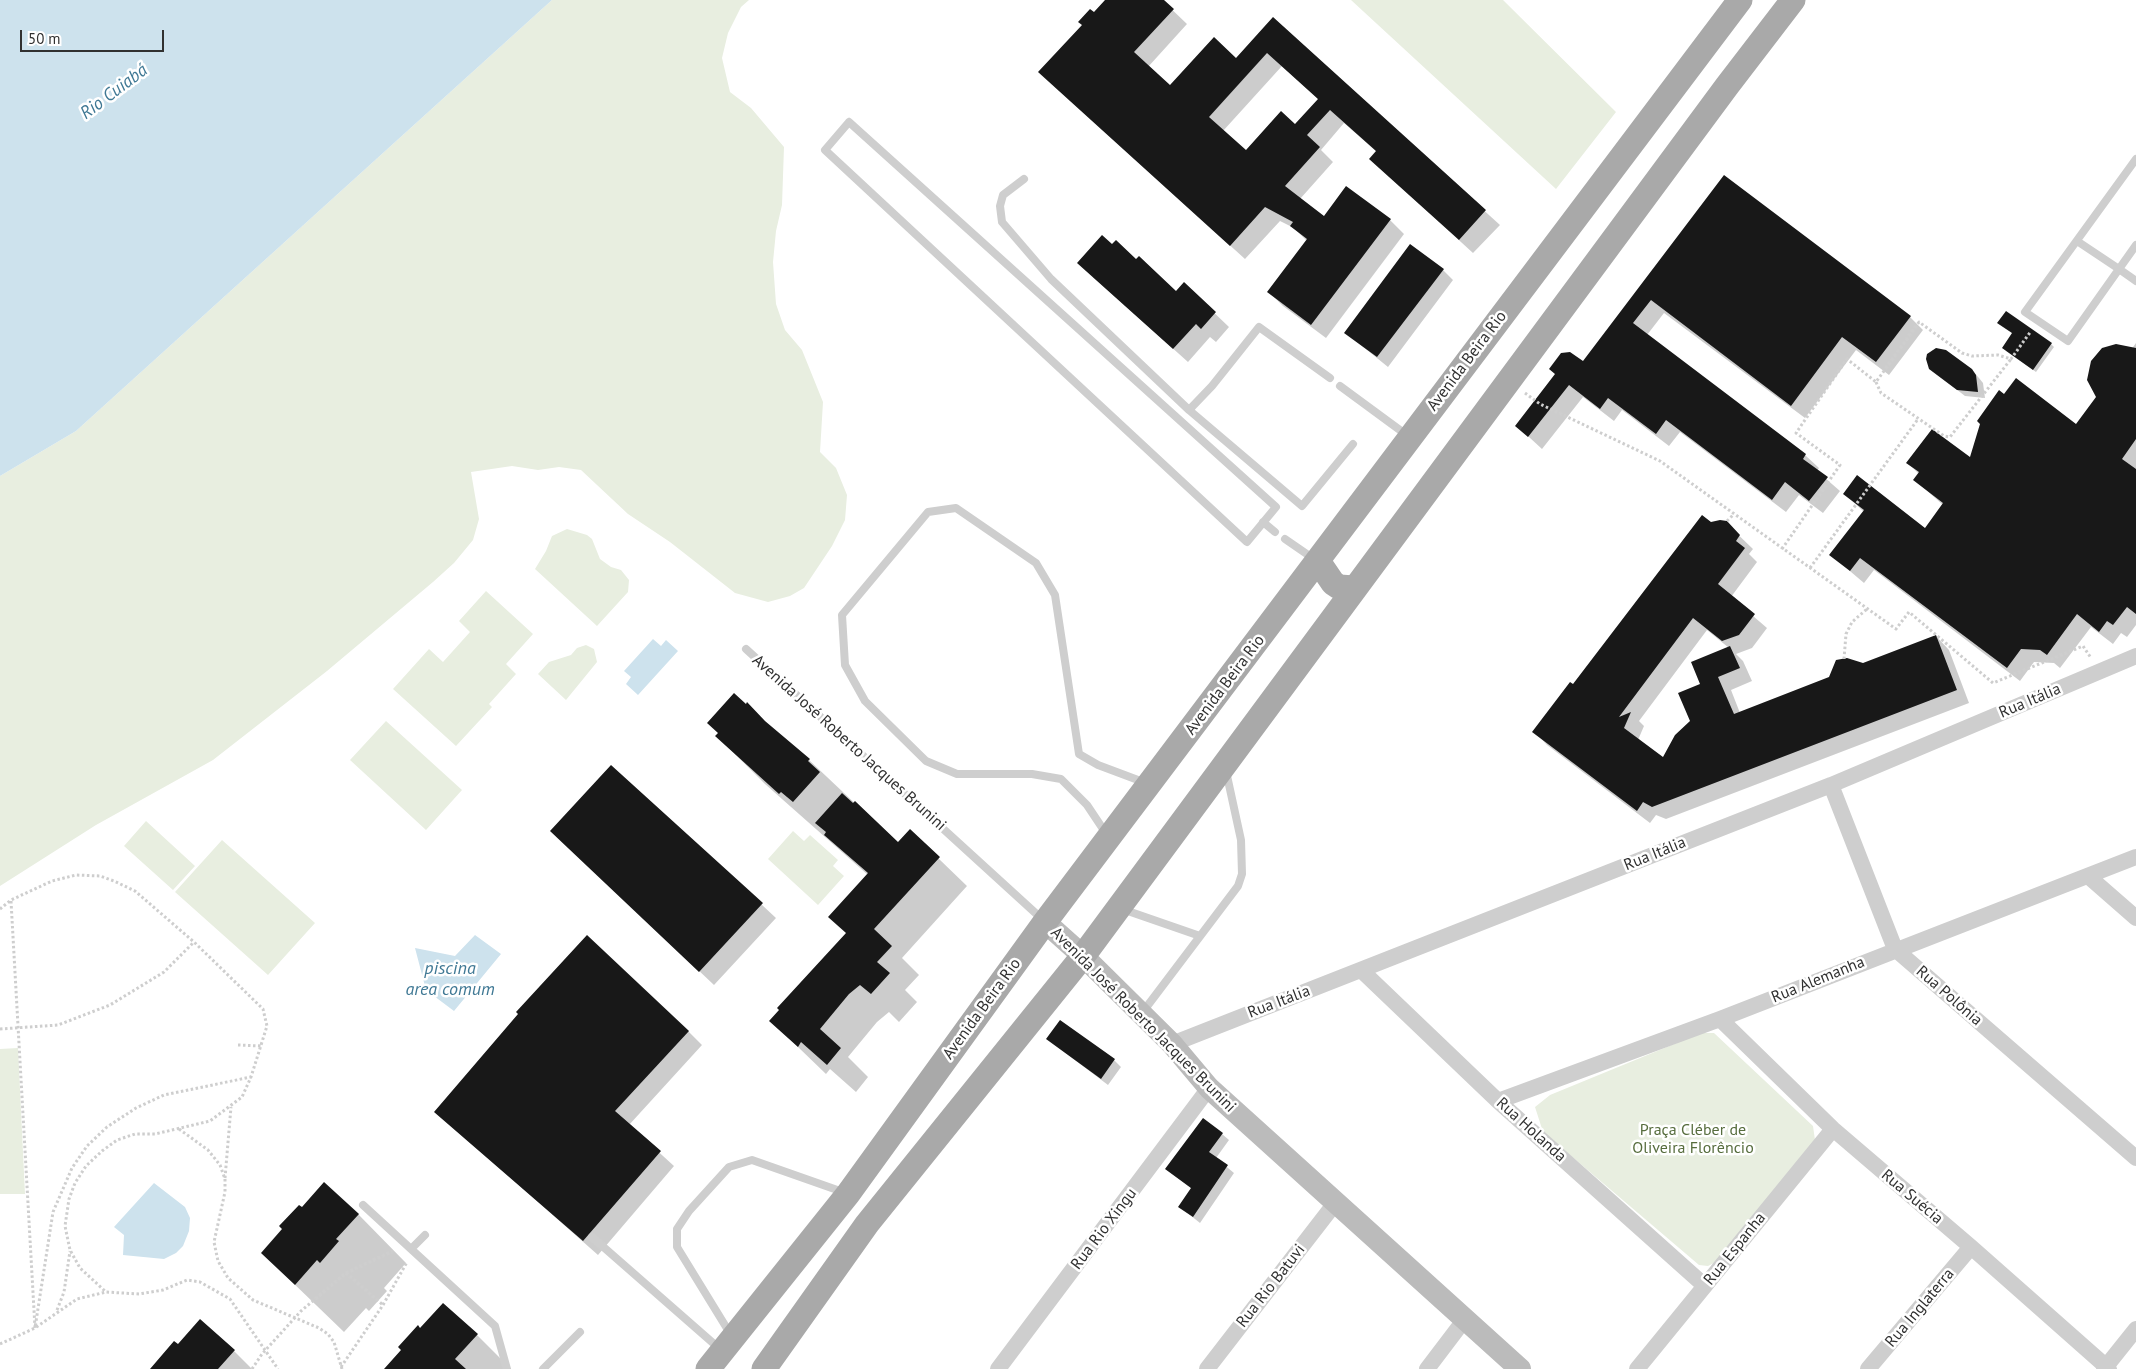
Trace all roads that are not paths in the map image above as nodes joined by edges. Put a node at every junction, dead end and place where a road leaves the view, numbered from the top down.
1 (1740, 0) edge
2 (1793, 0) edge
3 (2136, 159) edge
4 (1024, 179) dead end
5 (2077, 241) junction
6 (2136, 245) edge
7 (2119, 269) junction
8 (2136, 281) edge
9 (1330, 378) dead end
10 (1340, 386) dead end
11 (1189, 410) junction
12 (1410, 437) junction
13 (1352, 444) dead end
14 (1262, 522) junction
15 (1275, 532) dead end
16 (1285, 539) dead end
17 (1318, 561) junction
18 (1356, 588) junction
19 (746, 649) dead end
20 (2136, 656) edge
21 (1224, 764) junction
22 (1150, 785) junction
23 (1831, 785) junction
24 (1109, 839) junction
25 (2136, 857) edge
26 (2088, 876) junction
27 (1118, 908) junction
28 (2136, 918) edge
29 (1045, 922) junction
30 (1200, 936) junction
31 (1895, 949) junction
32 (1083, 956) junction
33 (1361, 970) junction
34 (1141, 1014) junction
35 (1720, 1020) junction
36 (1172, 1044) junction
37 (1209, 1088) junction
38 (1498, 1101) junction
39 (1833, 1129) junction
40 (2136, 1158) edge
41 (848, 1194) junction
42 (1336, 1202) junction
43 (363, 1205) dead end
44 (866, 1224) junction
45 (425, 1235) dead end
46 (592, 1237) dead end
47 (1972, 1247) junction
48 (410, 1248) junction
49 (1705, 1286) junction
50 (1465, 1319) junction
51 (2136, 1330) edge
52 (580, 1332) dead end
53 (721, 1352) edge
54 (2106, 1368) edge
55 (507, 1369) edge
56 (543, 1369) edge
57 (764, 1369) edge
58 (998, 1369) edge
59 (1207, 1369) edge
60 (1427, 1369) edge
61 (1520, 1369) edge
62 (1637, 1369) edge
63 (1868, 1369) edge

1 - 12 main road, Avenida Beira Rio
2 - 18 main road
3 - 5 lane
4 - 11 lane
5 - 7 lane
5 - 7 lane
6 - 7 lane
7 - 8 lane
9 - 11 lane
10 - 12 lane
11 - 13 lane
12 - 17 main road, Avenida Beira Rio
14 - 14 lane
14 - 15 lane
16 - 17 lane
17 - 18 main road
17 - 22 main road, Avenida Beira Rio
18 - 21 main road
19 - 29 lane, Avenida José Roberto Jacques Brunini
20 - 23 street, Rua Itália
21 - 27 main road
21 - 30 lane
22 - 24 main road, Avenida Beira Rio
22 - 24 lane
23 - 31 street, Rua Polônia
23 - 33 street, Rua Itália
24 - 29 main road, Avenida Beira Rio
25 - 26 street, Rua Alemanha
26 - 28 street
26 - 31 street, Rua Alemanha
27 - 30 lane
27 - 32 main road
29 - 32 main road, Avenida José Roberto Jacques Brunini
29 - 41 main road, Avenida Beira Rio
30 - 34 lane
31 - 35 street, Rua Alemanha
31 - 40 street, Rua Polônia
32 - 34 main road, Avenida José Roberto Jacques Brunini
32 - 44 main road
33 - 36 street, Rua Itália
33 - 38 street, Rua Holanda
34 - 36 main road, Avenida José Roberto Jacques Brunini
35 - 38 street, Rua Alemanha
35 - 39 street, Rua Suécia
36 - 37 main road, Avenida José Roberto Jacques Brunini
37 - 42 main road, Avenida José Roberto Jacques Brunini
37 - 58 street, Rua Rio Xingu
38 - 49 street, Rua Holanda
39 - 47 street, Rua Suécia
39 - 49 street, Rua Espanha
41 - 44 main road
41 - 53 main road, Avenida Beira Rio
41 - 53 lane
42 - 50 main road, Avenida José Roberto Jacques Brunini
42 - 59 street, Rua Rio Batuvi
43 - 48 lane
44 - 57 main road
45 - 48 lane
46 - 53 lane
47 - 54 street, Rua Suécia
47 - 63 street, Rua Inglaterra
48 - 55 lane
49 - 62 street, Rua Espanha
50 - 60 street
50 - 61 main road, Avenida José Roberto Jacques Brunini
51 - 54 street
52 - 56 lane

